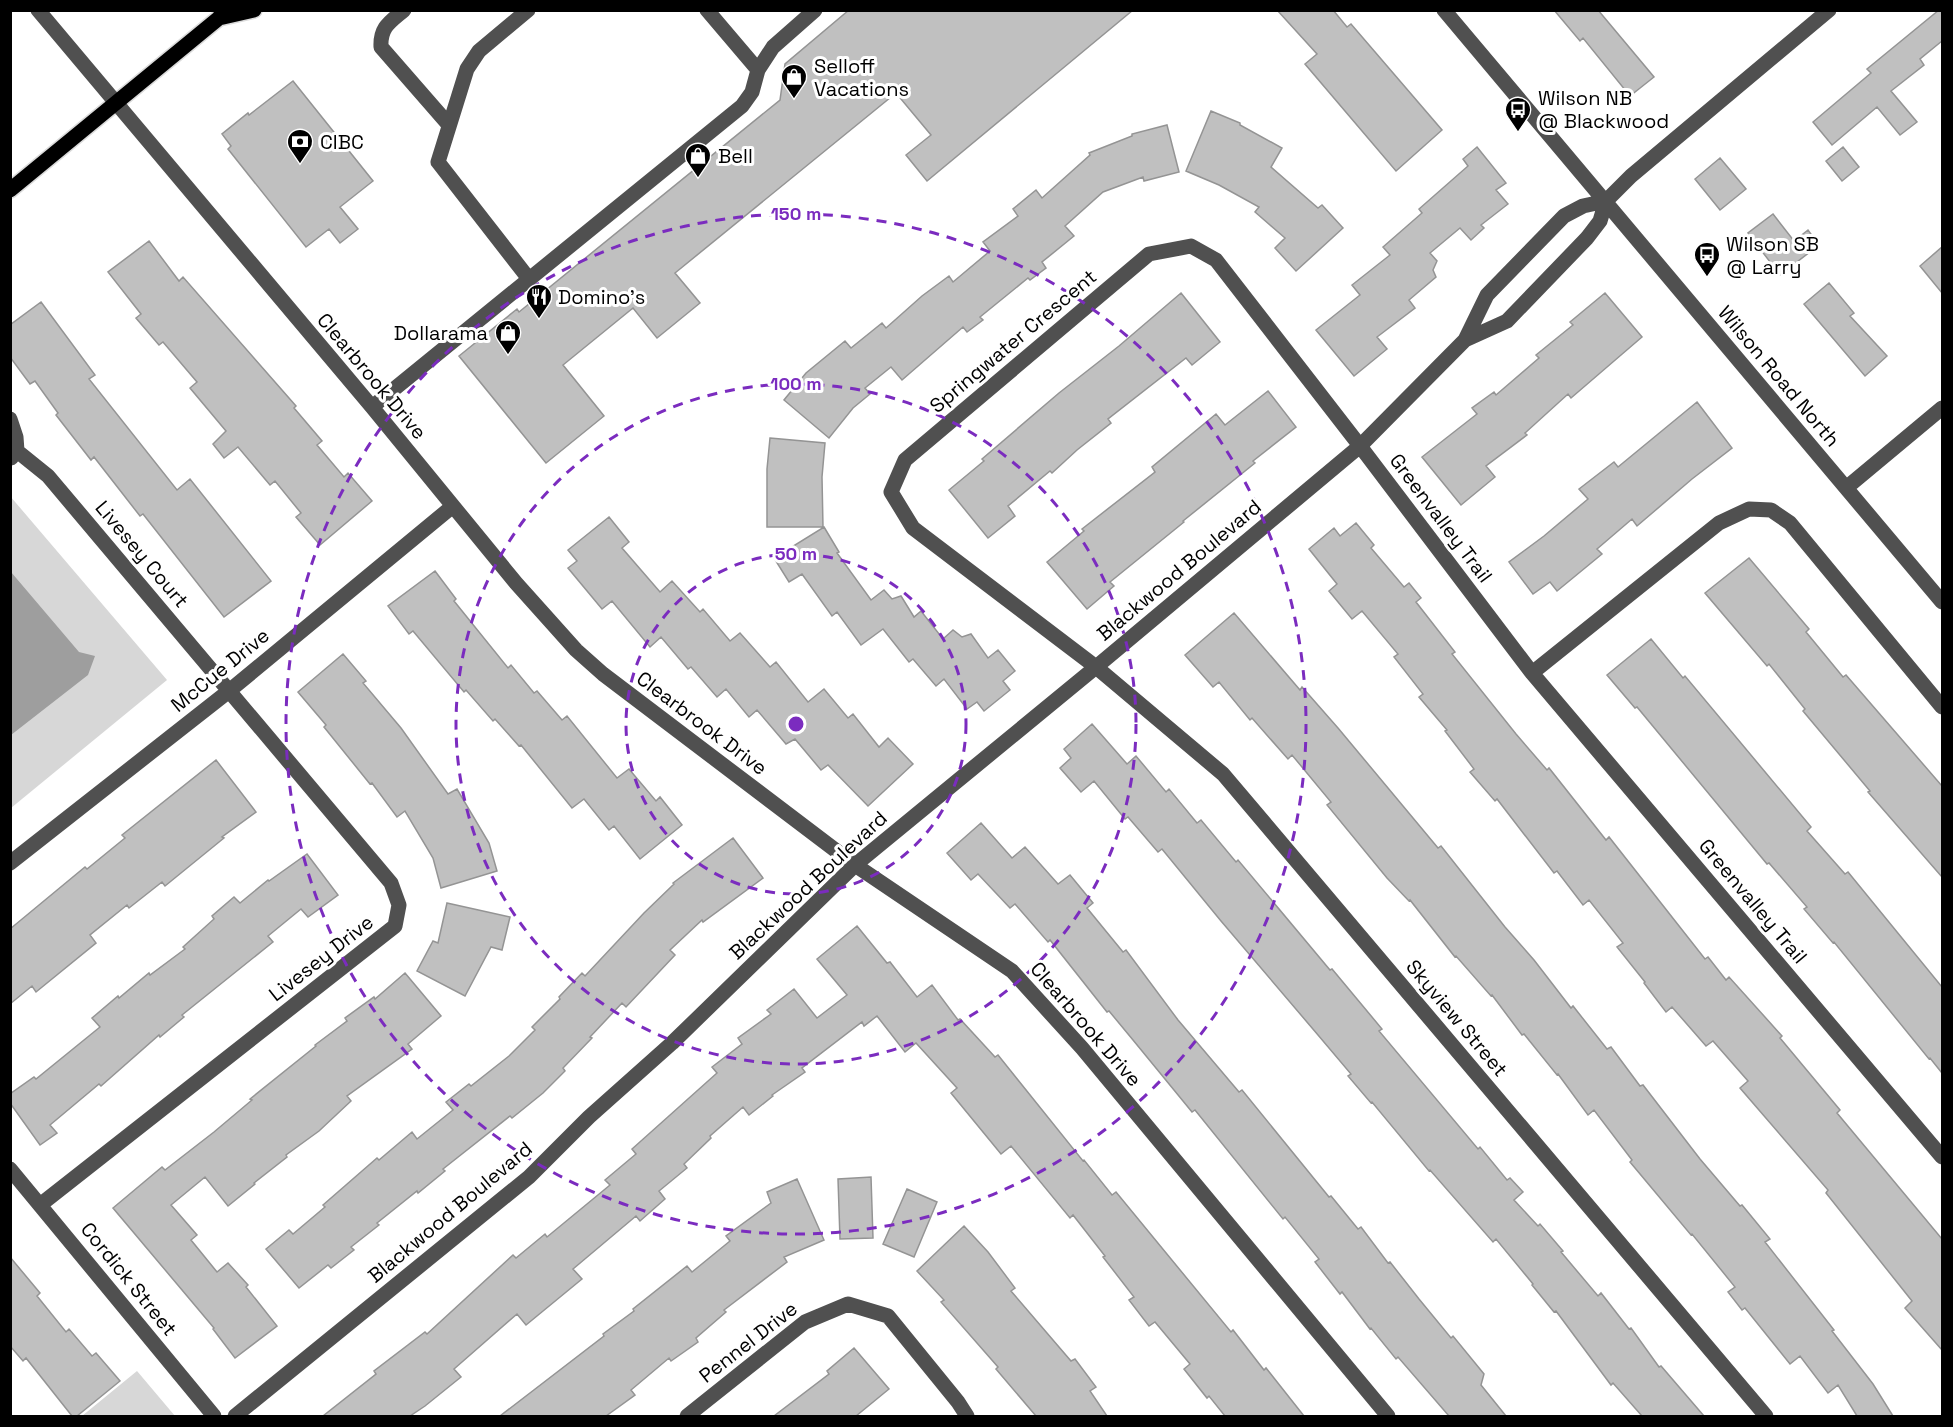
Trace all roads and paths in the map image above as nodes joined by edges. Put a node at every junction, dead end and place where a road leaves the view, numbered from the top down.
1 (38, 10) edge
2 (254, 10) edge
3 (404, 10) edge
4 (707, 10) edge
5 (815, 10) edge
6 (1444, 10) edge
7 (1829, 10) edge
8 (222, 14) edge
9 (518, 14) edge
10 (758, 70) junction
11 (117, 102) junction
12 (450, 125) junction
13 (10, 190) edge
14 (1605, 201) junction
15 (529, 279) junction
16 (1465, 340) junction
17 (372, 407) junction
18 (1942, 408) edge
19 (10, 419) edge
20 (1360, 446) junction
21 (14, 454) edge
22 (1846, 488) junction
23 (453, 506) junction
24 (1942, 602) edge
25 (1096, 667) junction
26 (1532, 673) junction
27 (229, 691) junction
28 (1942, 706) edge
29 (10, 863) edge
30 (855, 865) junction
31 (1942, 1157) edge
32 (10, 1169) edge
33 (40, 1205) junction
34 (214, 1416) edge
35 (235, 1416) edge
36 (687, 1416) edge
37 (967, 1416) edge
38 (1388, 1416) edge
39 (1766, 1416) edge

1 - 11 street, Clearbrook Drive
2 - 8 main road
3 - 12 street
4 - 10 street
5 - 10 street
6 - 14 street, Wilson Road North
7 - 14 street
8 - 11 main road
9 - 12 street
10 - 15 street
11 - 13 main road
11 - 17 street, Clearbrook Drive
12 - 15 street
14 - 16 street, Blackwood Boulevard
14 - 16 street, Blackwood Boulevard
14 - 22 street, Wilson Road North
15 - 17 street
16 - 20 street, Blackwood Boulevard
17 - 23 street, Clearbrook Drive
18 - 22 street
19 - 21 street, Livesey Court
20 - 25 street, Blackwood Boulevard
20 - 25 street, Springwater Crescent
20 - 26 street, Greenvalley Trail
21 - 27 street, Livesey Court
22 - 24 street, Wilson Road North
23 - 27 street, McCue Drive
23 - 30 street, Clearbrook Drive
25 - 30 street, Blackwood Boulevard
25 - 39 street, Skyview Street
26 - 28 street
26 - 31 street, Greenvalley Trail
27 - 29 street, McCue Drive
27 - 33 street, Livesey Drive
30 - 35 street, Blackwood Boulevard
30 - 38 street, Clearbrook Drive
32 - 33 street, Cordick Street
33 - 34 street, Cordick Street
36 - 37 street, Pennel Drive

